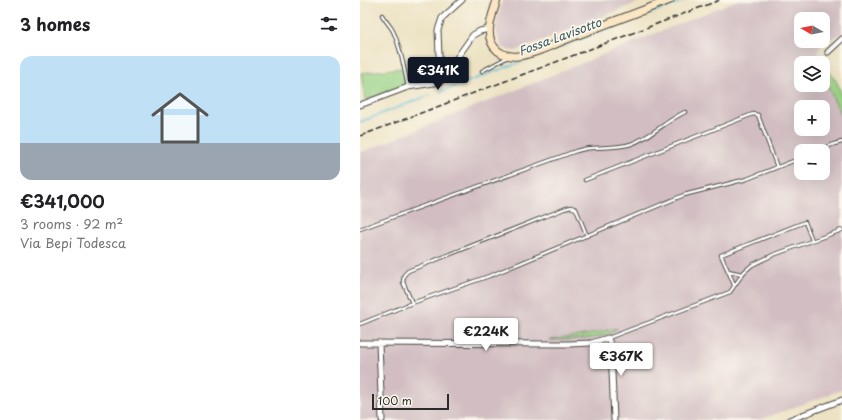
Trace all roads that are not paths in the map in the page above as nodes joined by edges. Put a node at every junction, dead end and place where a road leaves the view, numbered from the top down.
1 (462, 0) edge
2 (497, 0) edge
3 (670, 0) edge
4 (382, 15) dead end
5 (489, 29) junction
6 (842, 39) edge
7 (828, 52) dead end
8 (509, 56) junction
9 (482, 71) dead end
10 (440, 82) junction
11 (408, 87) junction
12 (360, 105) edge
13 (685, 112) dead end
14 (842, 142) edge
15 (830, 146) edge
16 (794, 161) edge
17 (777, 167) junction
18 (585, 180) dead end
19 (360, 229) edge
20 (842, 230) edge
21 (586, 236) junction
22 (812, 240) junction
23 (728, 271) junction
24 (742, 274) junction
25 (734, 285) junction
26 (412, 303) junction
27 (360, 324) edge
28 (608, 338) junction
29 (360, 343) edge
30 (379, 343) junction
31 (842, 400) edge
32 (382, 420) edge
33 (614, 420) edge
34 (788, 420) edge

1 - 10 street
2 - 5 street
3 - 8 street
4 - 11 lane
5 - 8 street
5 - 10 street
6 - 7 street
8 - 9 lane
10 - 11 street
11 - 12 street
13 - 19 lane
14 - 15 lane
16 - 17 lane
17 - 18 lane
17 - 21 lane
20 - 22 lane
21 - 26 lane
21 - 26 lane
22 - 23 lane
22 - 24 lane
23 - 24 lane
23 - 25 lane
24 - 25 lane
25 - 28 lane
26 - 27 lane
28 - 30 street
28 - 33 street
29 - 30 street
30 - 32 street
31 - 34 street

